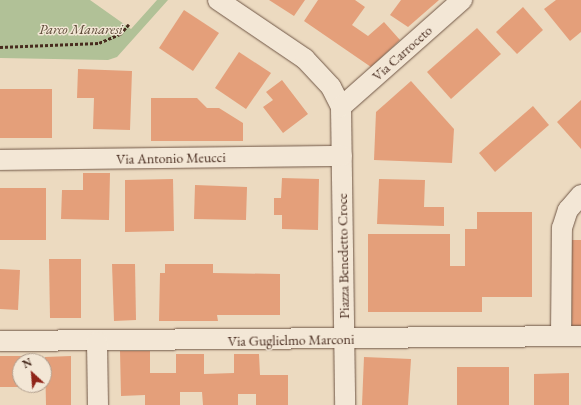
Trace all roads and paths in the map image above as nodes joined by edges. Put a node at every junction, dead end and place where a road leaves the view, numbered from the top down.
1 (218, 0) edge
2 (462, 0) edge
3 (129, 24) dead end
4 (0, 47) edge
5 (342, 107) junction
6 (342, 156) junction
7 (0, 160) edge
8 (581, 195) edge
9 (560, 336) junction
10 (581, 336) edge
11 (344, 339) junction
12 (0, 342) edge
13 (97, 342) junction
14 (98, 405) edge
15 (345, 405) edge

1 - 5 street
2 - 5 street, Via Carroceto
3 - 4 path
5 - 6 street, Piazza Benedetto Croce
6 - 7 street, Via Antonio Meucci
6 - 11 street, Piazza Benedetto Croce
8 - 9 street
9 - 10 street, Via Guglielmo Marconi
9 - 11 street, Via Guglielmo Marconi
11 - 13 street, Via Guglielmo Marconi
11 - 15 street, Piazza Benedetto Croce
12 - 13 street, Via Guglielmo Marconi
13 - 14 street

